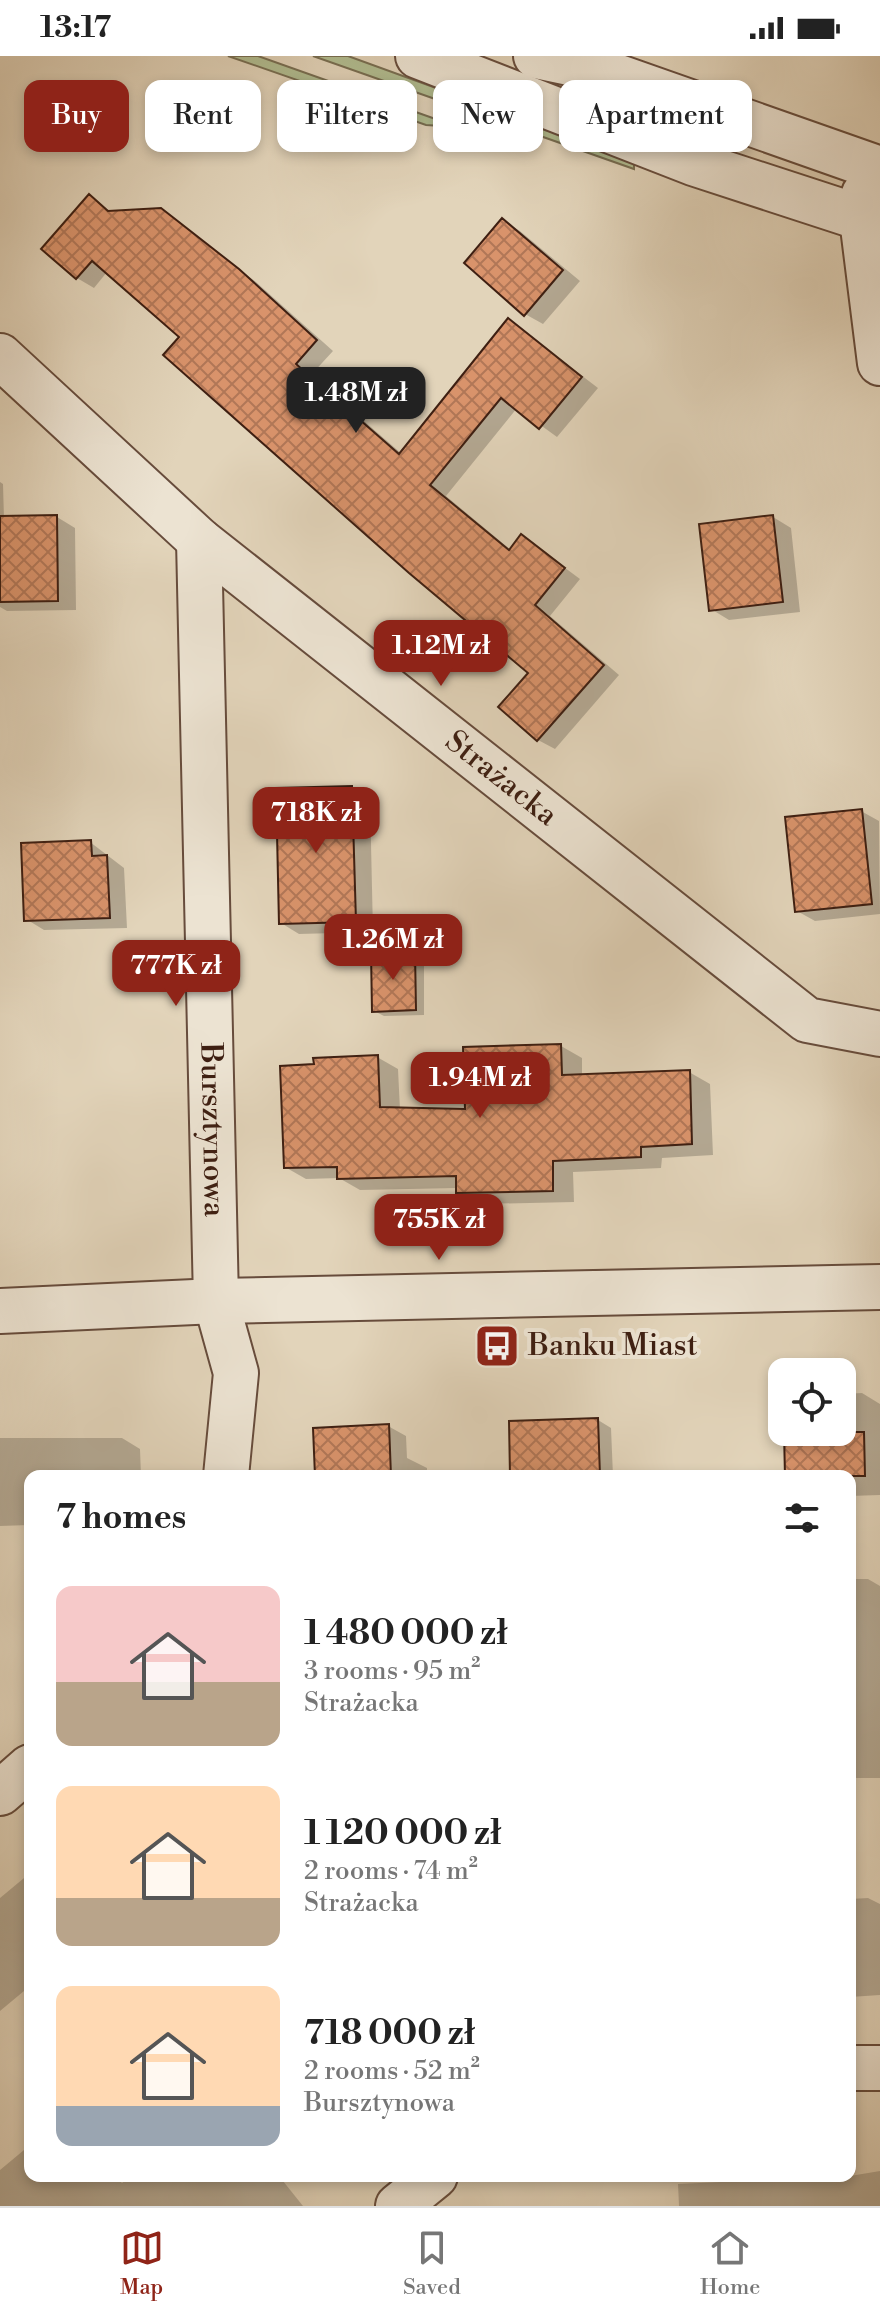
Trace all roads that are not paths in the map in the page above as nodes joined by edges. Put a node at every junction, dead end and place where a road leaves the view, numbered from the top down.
1 (418, 56) edge
2 (536, 56) edge
3 (873, 166) edge
4 (871, 222) edge
5 (0, 356) edge
6 (880, 363) edge
7 (199, 540) junction
8 (880, 1034) edge
9 (880, 1287) edge
10 (216, 1301) junction
11 (0, 1311) edge
12 (227, 1470) edge
13 (24, 1772) edge
14 (0, 1793) edge
15 (856, 2068) edge
16 (880, 2068) edge
17 (428, 2182) edge
18 (398, 2206) edge

1 - 4 street
2 - 3 street
3 - 4 street
4 - 6 street
5 - 7 street, Strażacka
7 - 8 street, Strażacka
7 - 10 street, Bursztynowa
9 - 10 street
10 - 11 street
10 - 12 street, Bursztynowa
13 - 14 street
15 - 16 street
17 - 18 street

